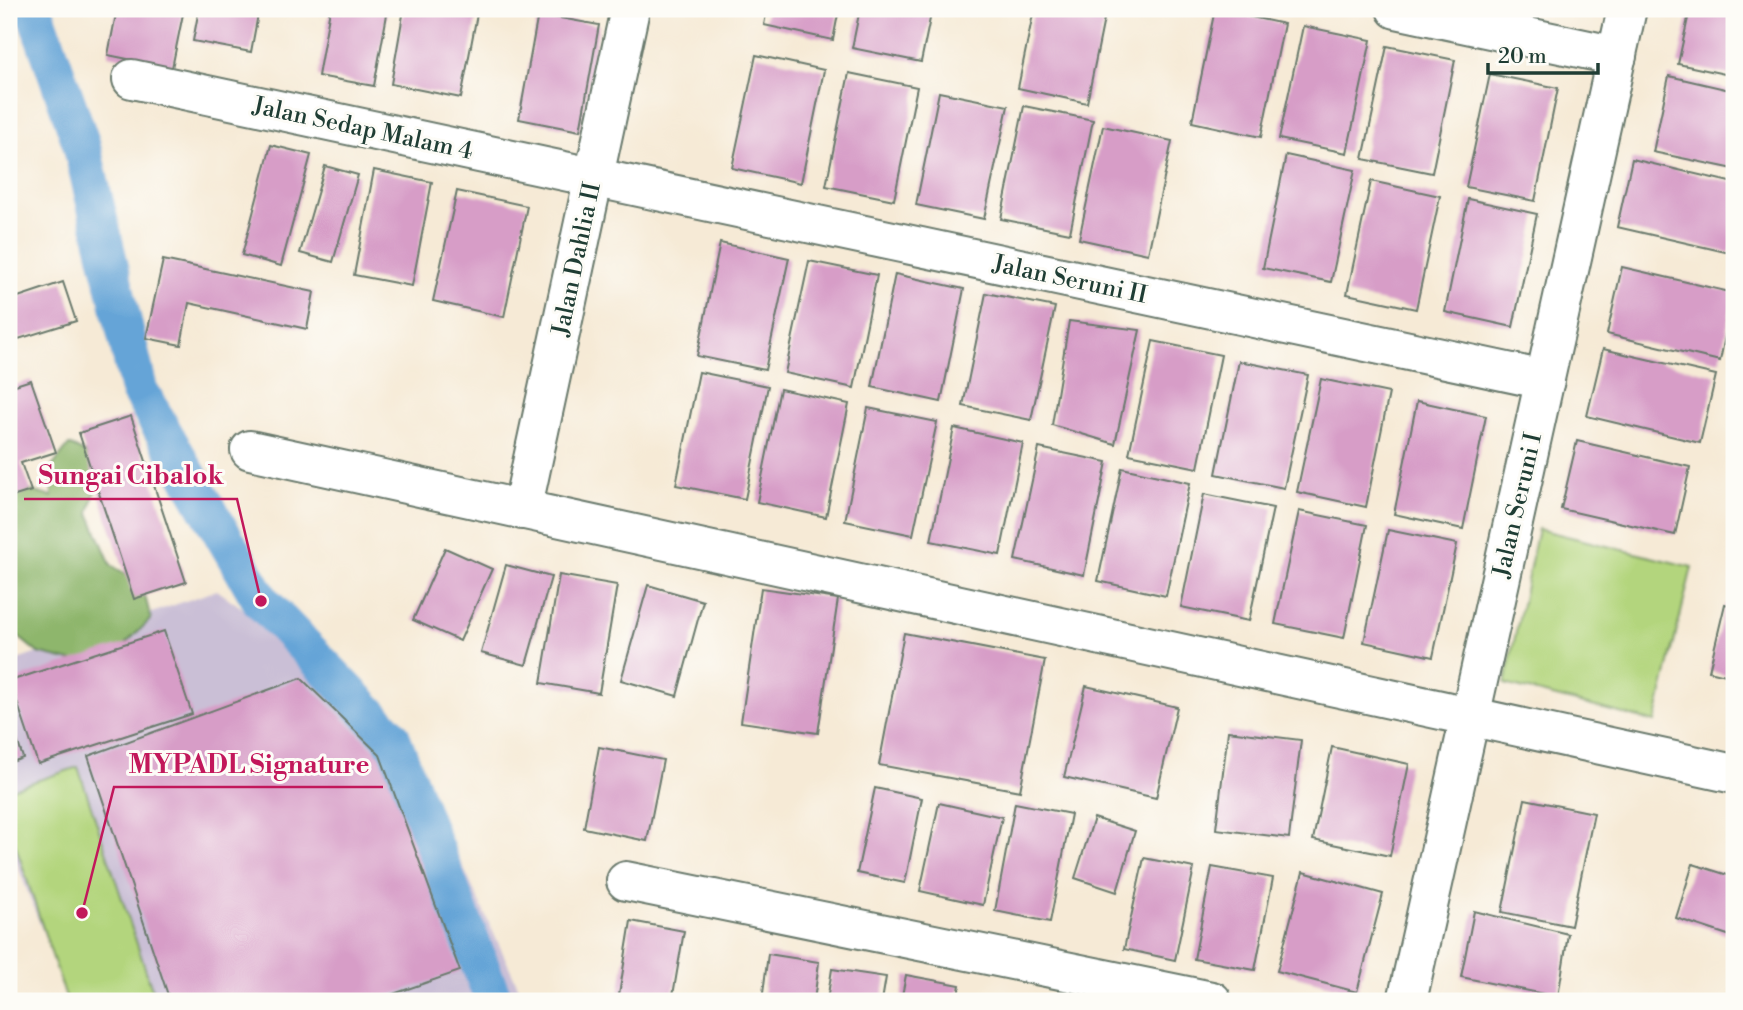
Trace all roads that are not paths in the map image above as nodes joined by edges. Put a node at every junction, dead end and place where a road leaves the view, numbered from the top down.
1 (630, 9) edge
2 (1396, 9) edge
3 (1627, 9) edge
4 (1617, 56) junction
5 (132, 79) dead end
6 (594, 177) junction
7 (1545, 380) junction
8 (250, 450) dead end
9 (522, 510) junction
10 (1470, 716) junction
11 (1734, 774) edge
12 (626, 881) dead end
13 (1212, 1001) edge
14 (1407, 1001) edge

1 - 6 street, Jalan Dahlia II
2 - 4 street
3 - 4 street, Jalan Seruni I
4 - 7 street, Jalan Seruni I
5 - 6 street, Jalan Sedap Malam 4
6 - 7 street, Jalan Seruni II
6 - 9 street, Jalan Dahlia II
7 - 10 street, Jalan Seruni I
8 - 9 street
9 - 10 street
10 - 11 street
10 - 14 street, Jalan Seruni I
12 - 13 street

